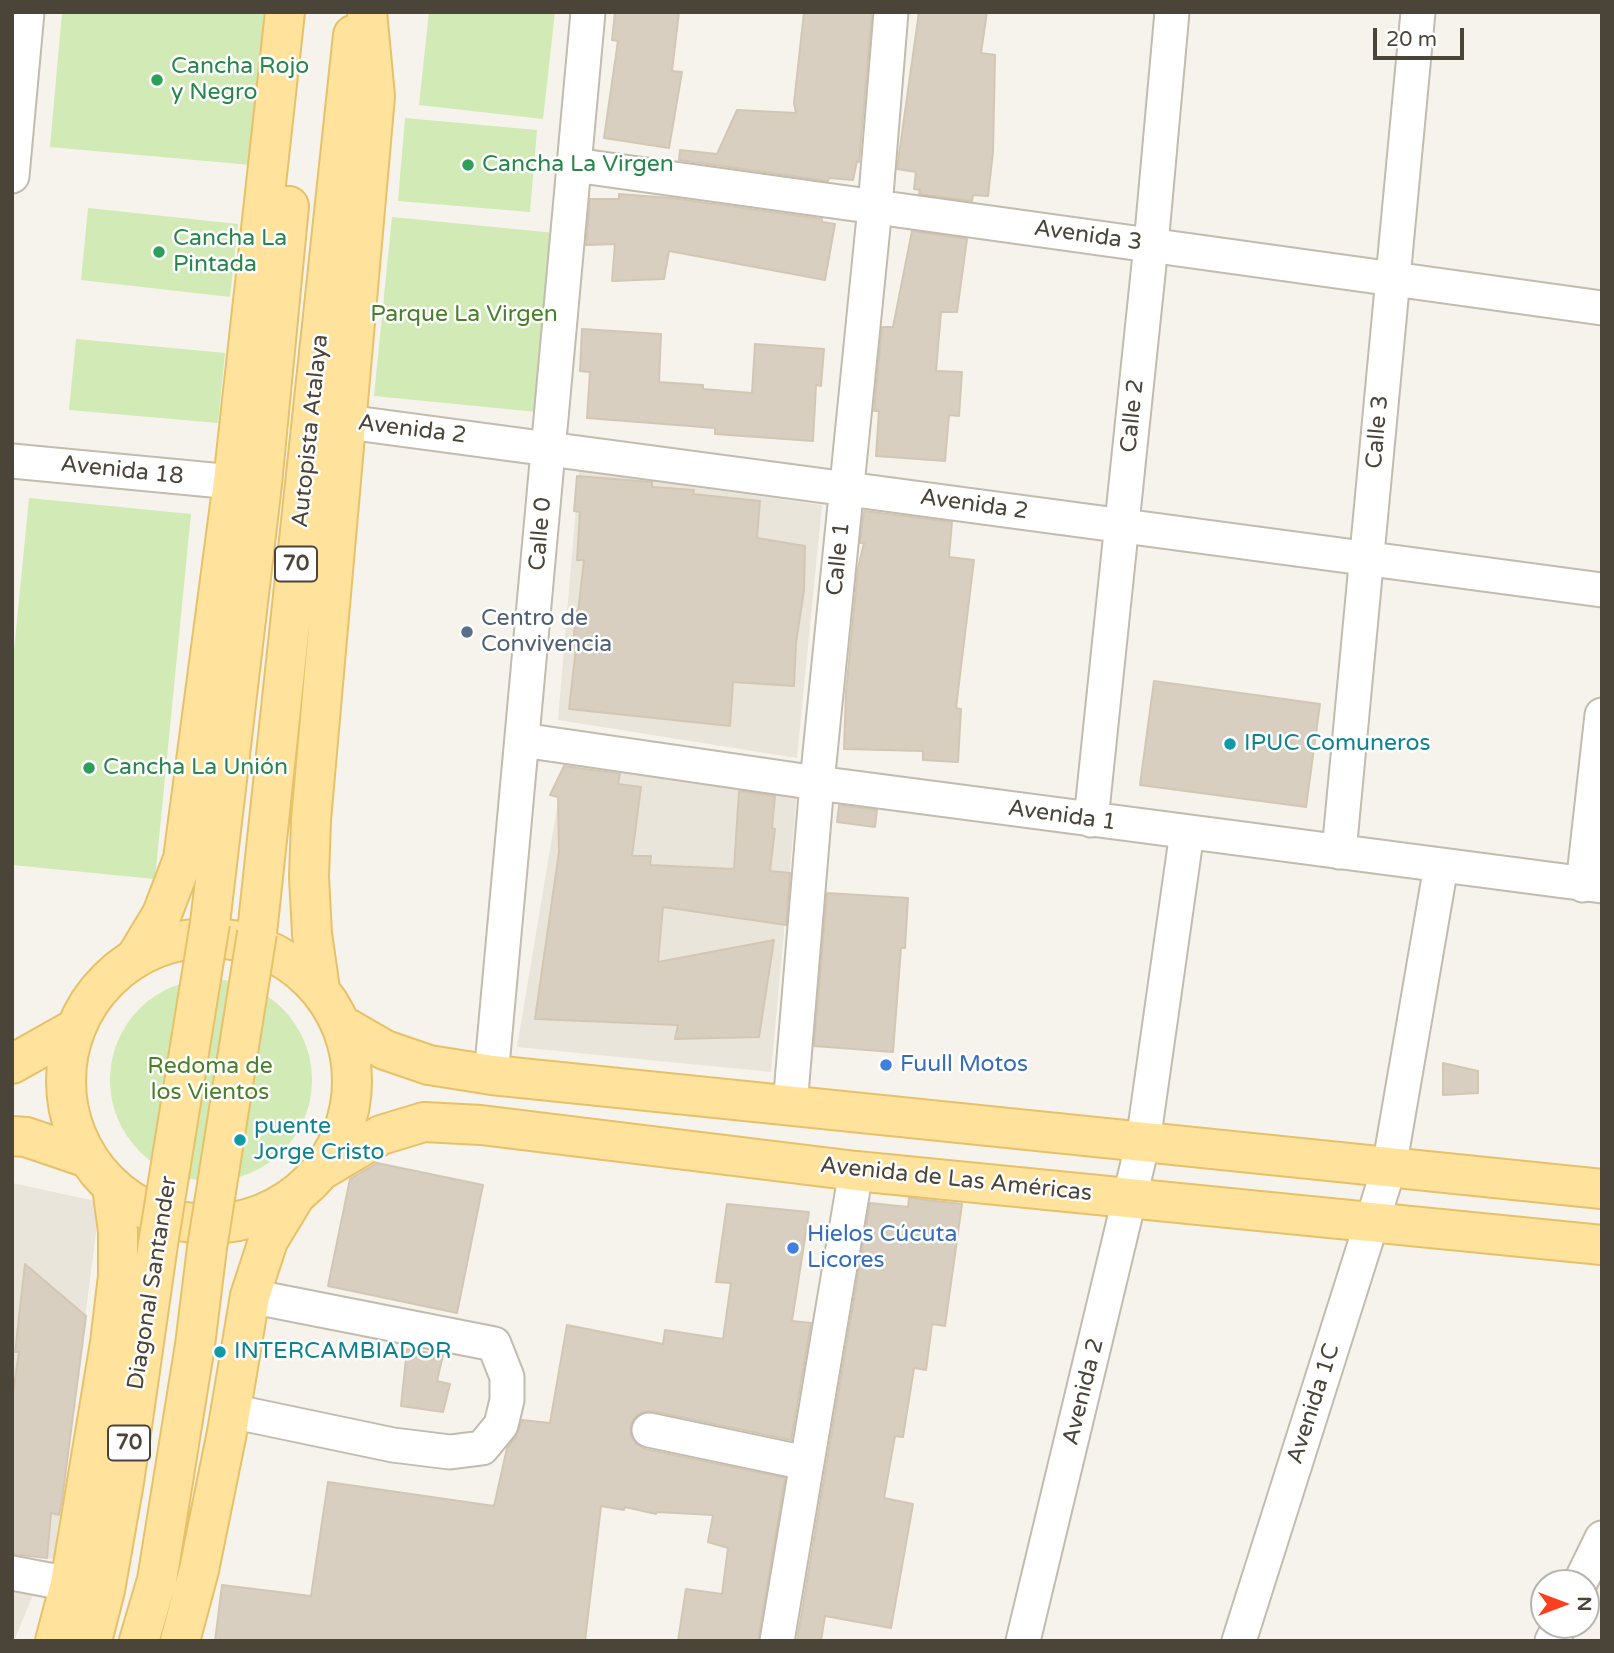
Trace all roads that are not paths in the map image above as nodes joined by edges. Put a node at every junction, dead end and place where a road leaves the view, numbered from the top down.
1 (27, 12) edge
2 (285, 12) edge
3 (308, 12) edge
4 (355, 12) edge
5 (367, 12) edge
6 (588, 12) edge
7 (891, 12) edge
8 (1172, 12) edge
9 (1418, 12) edge
10 (13, 156) edge
11 (575, 165) junction
12 (875, 207) junction
13 (1151, 245) junction
14 (1393, 278) junction
15 (1602, 308) edge
16 (347, 422) junction
17 (549, 448) junction
18 (12, 461) edge
19 (233, 482) junction
20 (846, 488) junction
21 (1122, 525) junction
22 (1367, 558) junction
23 (1602, 590) edge
24 (1602, 715) edge
25 (522, 740) junction
26 (817, 783) junction
27 (1091, 820) junction
28 (1187, 832) junction
29 (1339, 852) junction
30 (1441, 866) junction
31 (1592, 886) edge
32 (211, 923) joint
33 (136, 957) junction
34 (320, 989) junction
35 (340, 1024) junction
36 (76, 1028) junction
37 (493, 1055) dead end
38 (12, 1064) edge
39 (790, 1106) junction
40 (12, 1136) edge
41 (1143, 1142) junction
42 (1389, 1168) junction
43 (322, 1170) junction
44 (856, 1171) junction
45 (100, 1173) junction
46 (1602, 1189) edge
47 (294, 1198) junction
48 (1130, 1198) junction
49 (1372, 1222) junction
50 (1602, 1245) edge
51 (250, 1296) junction
52 (231, 1411) junction
53 (649, 1430) dead end
54 (806, 1463) junction
55 (1602, 1538) edge
56 (1587, 1569) edge
57 (12, 1573) edge
58 (71, 1584) junction
59 (55, 1641) edge
60 (92, 1641) edge
61 (139, 1641) edge
62 (181, 1641) edge
63 (777, 1641) edge
64 (1023, 1641) edge
65 (1239, 1641) edge

1 - 10 street
2 - 19 main road
3 - 32 main road, Autopista Atalaya / 70
4 - 61 main road, Autopista Atalaya / 70, bridge
5 - 16 main road
6 - 11 street, Calle 0
7 - 12 street, Calle 1
8 - 13 street, Calle 2
9 - 14 street, Calle 3
11 - 12 street, Avenida 3
11 - 17 street, Calle 0
12 - 13 street, Avenida 3
12 - 20 street, Calle 1
13 - 14 street, Avenida 3
13 - 21 street, Calle 2
14 - 15 street, Avenida 3
14 - 22 street, Calle 3
16 - 17 street, Avenida 2
16 - 34 main road
17 - 20 street, Avenida 2
17 - 25 street, Calle 0
18 - 19 street, Avenida 18
19 - 33 main road
20 - 21 street, Avenida 2
20 - 26 street, Calle 1
21 - 22 street, Avenida 2
21 - 27 street, Calle 2
22 - 23 street, Avenida 2
22 - 29 street, Calle 3
24 - 31 street
25 - 26 street, Avenida 1
25 - 37 street, Calle 0
26 - 27 street, Avenida 1
26 - 39 street, Calle 1
27 - 28 street, Avenida 1
28 - 29 street, Avenida 1
28 - 41 street, Avenida 2
29 - 30 street, Avenida 1
30 - 31 street, Avenida 1
30 - 42 street, Avenida 1C
32 - 60 main road, Diagonal Santander / 70, bridge
33 - 34 main road
33 - 36 main road
34 - 35 main road
35 - 39 main road
35 - 43 main road
36 - 38 main road
36 - 45 main road
39 - 41 main road
40 - 45 main road
41 - 42 main road
41 - 48 street, Avenida 2
42 - 46 main road
42 - 49 street, Avenida 1C
43 - 44 main road, Avenida de Las Américas
43 - 47 main road
44 - 48 main road, Avenida de Las Américas
44 - 54 street
45 - 47 main road
45 - 58 main road
47 - 51 main road
48 - 49 main road, Avenida de Las Américas
48 - 64 street, Avenida 2
49 - 50 main road, Avenida de Las Américas
49 - 65 street, Avenida 1C
51 - 52 main road
51 - 52 street
52 - 62 main road
53 - 54 street
54 - 63 street
55 - 56 street
57 - 58 street
58 - 59 main road

